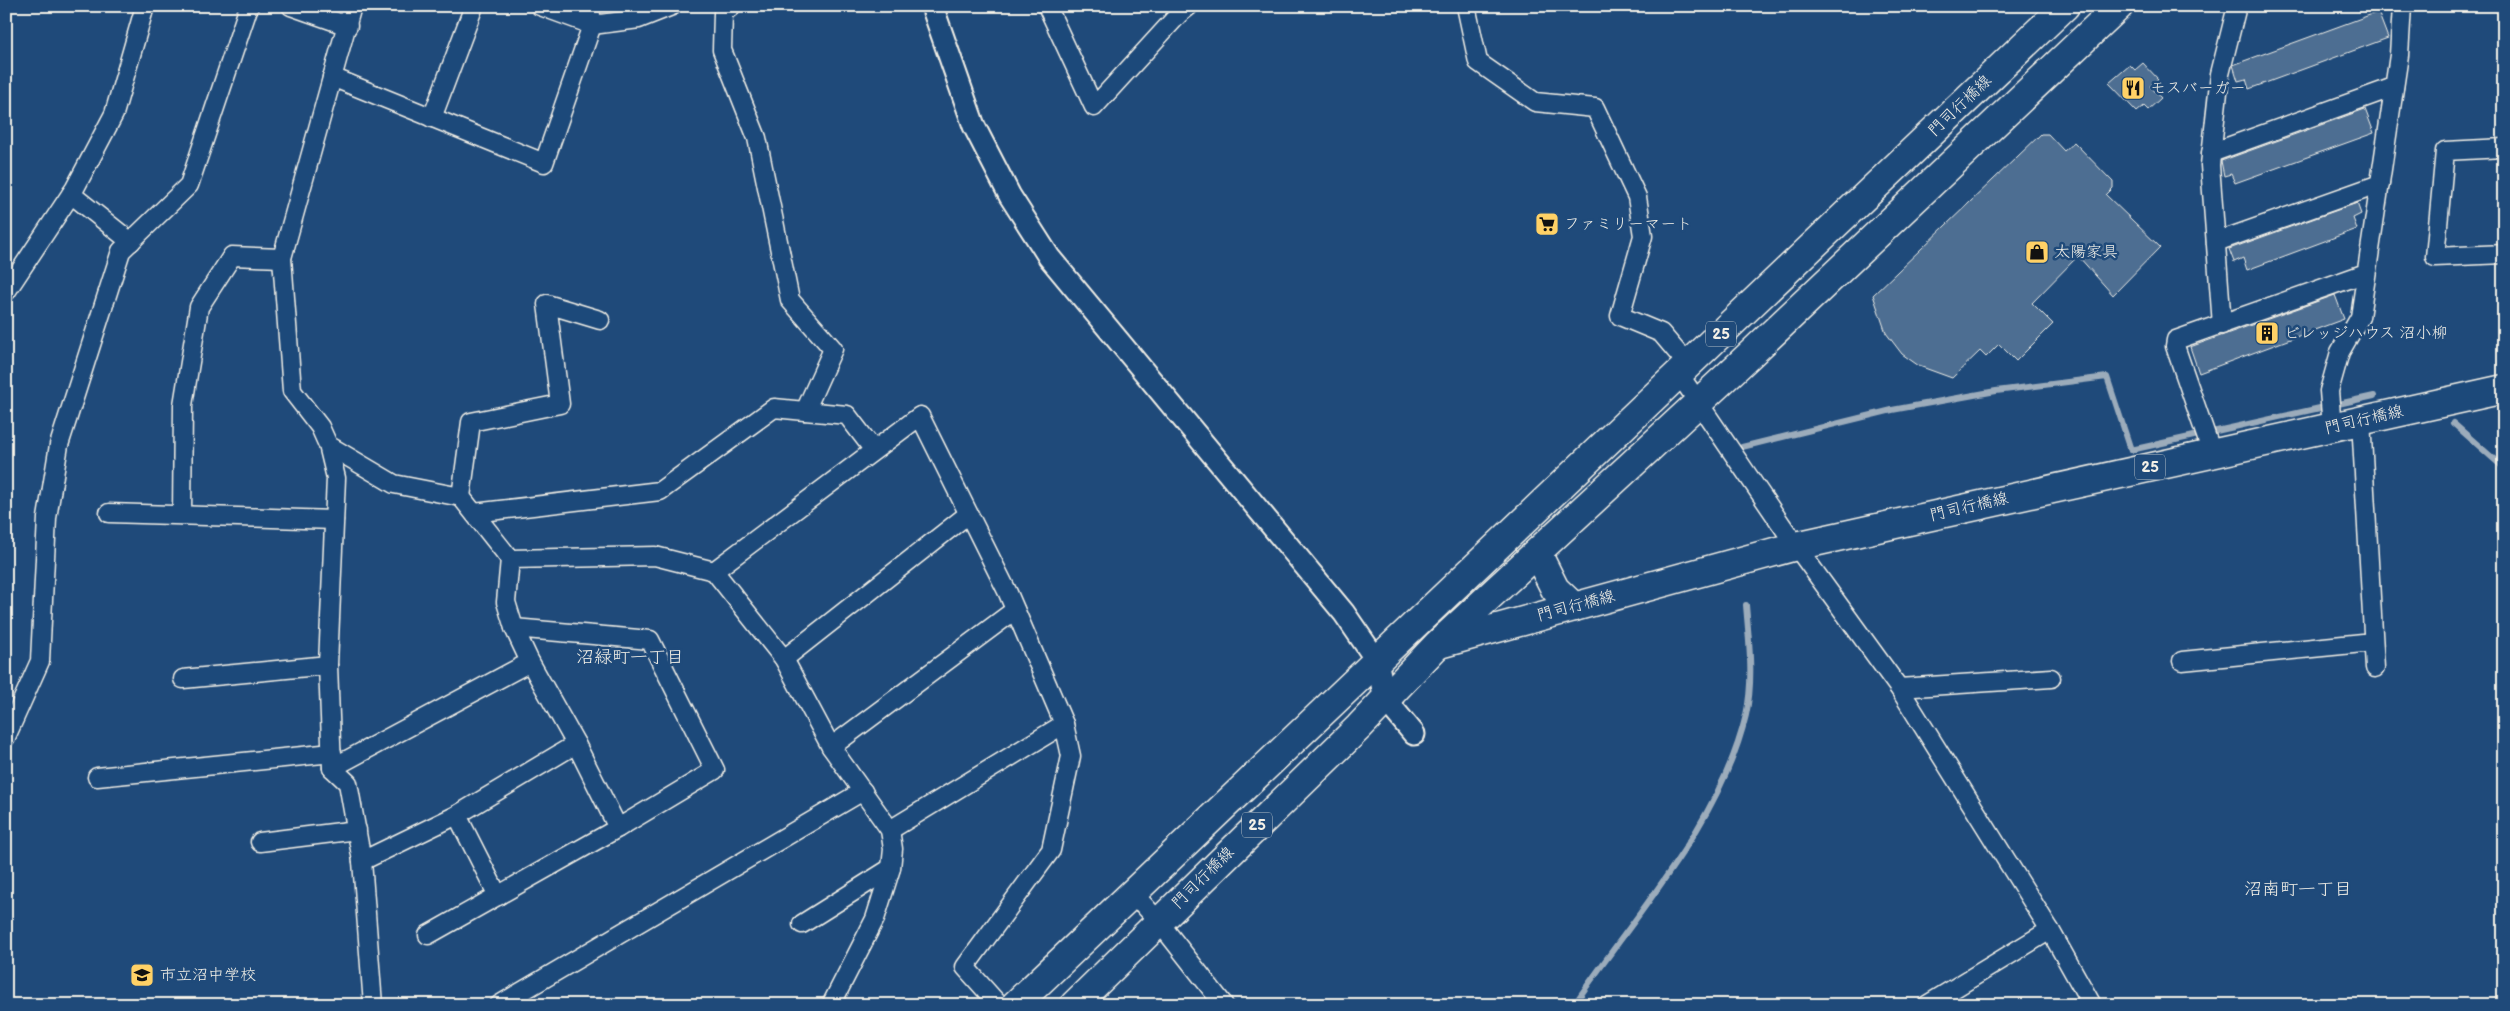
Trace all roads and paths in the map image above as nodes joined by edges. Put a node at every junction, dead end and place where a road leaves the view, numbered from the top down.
1 (144, 6) edge
2 (249, 6) edge
3 (291, 6) edge
4 (352, 6) edge
5 (474, 6) edge
6 (540, 6) edge
7 (590, 6) edge
8 (672, 6) edge
9 (732, 6) edge
10 (932, 6) edge
11 (1047, 6) edge
12 (1466, 6) edge
13 (2065, 6) edge
14 (2119, 6) edge
15 (2237, 6) edge
16 (2402, 6) edge
17 (2501, 6) edge
18 (1181, 9) edge
19 (2504, 14) edge
20 (592, 25) junction
21 (348, 26) junction
22 (332, 77) junction
23 (2394, 87) junction
24 (432, 118) junction
25 (2504, 148) edge
26 (2211, 153) junction
27 (2380, 184) junction
28 (71, 194) junction
29 (131, 242) junction
30 (2216, 242) junction
31 (2504, 254) edge
32 (282, 258) junction
33 (2366, 274) junction
34 (6, 292) edge
35 (600, 320) dead end
36 (2222, 325) junction
37 (1684, 370) junction
38 (2504, 389) edge
39 (1699, 402) junction
40 (805, 410) junction
41 (2331, 420) junction
42 (2362, 420) junction
43 (328, 445) junction
44 (2210, 447) junction
45 (873, 449) junction
46 (461, 497) junction
47 (109, 512) dead end
48 (474, 513) junction
49 (182, 515) junction
50 (967, 515) junction
51 (334, 520) junction
52 (1796, 546) junction
53 (1537, 552) junction
54 (510, 559) junction
55 (714, 571) junction
56 (1574, 607) junction
57 (1015, 610) junction
58 (514, 628) junction
59 (2373, 642) junction
60 (1438, 644) junction
61 (784, 659) junction
62 (530, 662) junction
63 (1377, 662) junction
64 (2182, 662) dead end
65 (328, 665) junction
66 (2375, 668) dead end
67 (2051, 678) dead end
68 (184, 679) dead end
69 (1899, 688) junction
70 (1385, 699) junction
71 (1064, 724) junction
72 (1414, 734) dead end
73 (6, 737) edge
74 (576, 744) junction
75 (831, 747) junction
76 (332, 761) junction
77 (97, 777) dead end
78 (863, 790) junction
79 (457, 815) junction
80 (618, 828) junction
81 (356, 830) junction
82 (890, 830) junction
83 (260, 842) dead end
84 (362, 861) junction
85 (891, 868) junction
86 (1133, 892) junction
87 (498, 896) junction
88 (1159, 922) junction
89 (802, 924) dead end
90 (2050, 930) junction
91 (428, 935) dead end
92 (373, 1005) edge
93 (499, 1005) edge
94 (830, 1005) edge
95 (999, 1005) edge
96 (1016, 1005) edge
97 (1074, 1005) edge
98 (1224, 1005) edge
99 (1927, 1005) edge
100 (2092, 1005) edge

1 - 28 street
2 - 29 street
3 - 21 street
4 - 21 street
5 - 24 street
6 - 20 street
7 - 20 street
8 - 20 street
9 - 40 street
10 - 63 street
11 - 18 street
12 - 37 street
13 - 37 main road, 門司行橋線 / 25
14 - 39 main road, 門司行橋線 / 25
15 - 26 street
16 - 23 street
17 - 19 path
20 - 24 street
21 - 22 street
22 - 24 street
22 - 32 street
23 - 26 street
23 - 27 street
25 - 31 street
26 - 30 street
27 - 30 street
27 - 33 street
28 - 29 street
28 - 34 street
29 - 73 street
30 - 36 street
32 - 43 street
32 - 49 street
33 - 36 street
33 - 41 street
35 - 46 street
36 - 44 street
37 - 39 street
37 - 63 main road, 門司行橋線 / 25
38 - 42 main road, 門司行橋線 / 25
39 - 52 street
39 - 53 main road, 門司行橋線 / 25
40 - 45 street
40 - 48 street
41 - 42 main road, 門司行橋線 / 25
41 - 44 main road, 門司行橋線 / 25
42 - 59 street
43 - 46 street
43 - 51 street
44 - 52 main road, 門司行橋線 / 25
45 - 50 street
45 - 55 street
46 - 48 street
47 - 49 street
48 - 54 street
49 - 51 street
50 - 57 street
50 - 61 street
51 - 65 street
52 - 56 main road, 門司行橋線 / 25
52 - 69 street
53 - 56 main road
53 - 60 main road, 門司行橋線 / 25
54 - 55 street
54 - 58 street
55 - 61 street
56 - 60 main road, 門司行橋線 / 25
57 - 71 street
57 - 75 street
58 - 62 street
58 - 80 street
59 - 64 street
59 - 66 street
60 - 63 main road, 門司行橋線 / 25
60 - 70 main road, 門司行橋線 / 25
61 - 75 street
62 - 74 street
62 - 76 street
63 - 70 street
63 - 86 main road, 門司行橋線 / 25
65 - 68 street
65 - 76 street
67 - 69 street
69 - 90 street
70 - 72 street
70 - 88 main road, 門司行橋線 / 25
71 - 82 street
71 - 95 street
74 - 79 street
74 - 80 street
75 - 78 street
76 - 77 street
76 - 81 street
78 - 82 street
78 - 93 street
79 - 84 street
79 - 87 street
80 - 87 street
81 - 83 street
81 - 84 street
82 - 85 street
84 - 92 street
85 - 89 street
85 - 94 street
86 - 88 street
86 - 96 main road, 門司行橋線 / 25
87 - 91 street
88 - 97 main road, 門司行橋線 / 25
88 - 98 street
90 - 99 street
90 - 100 street

